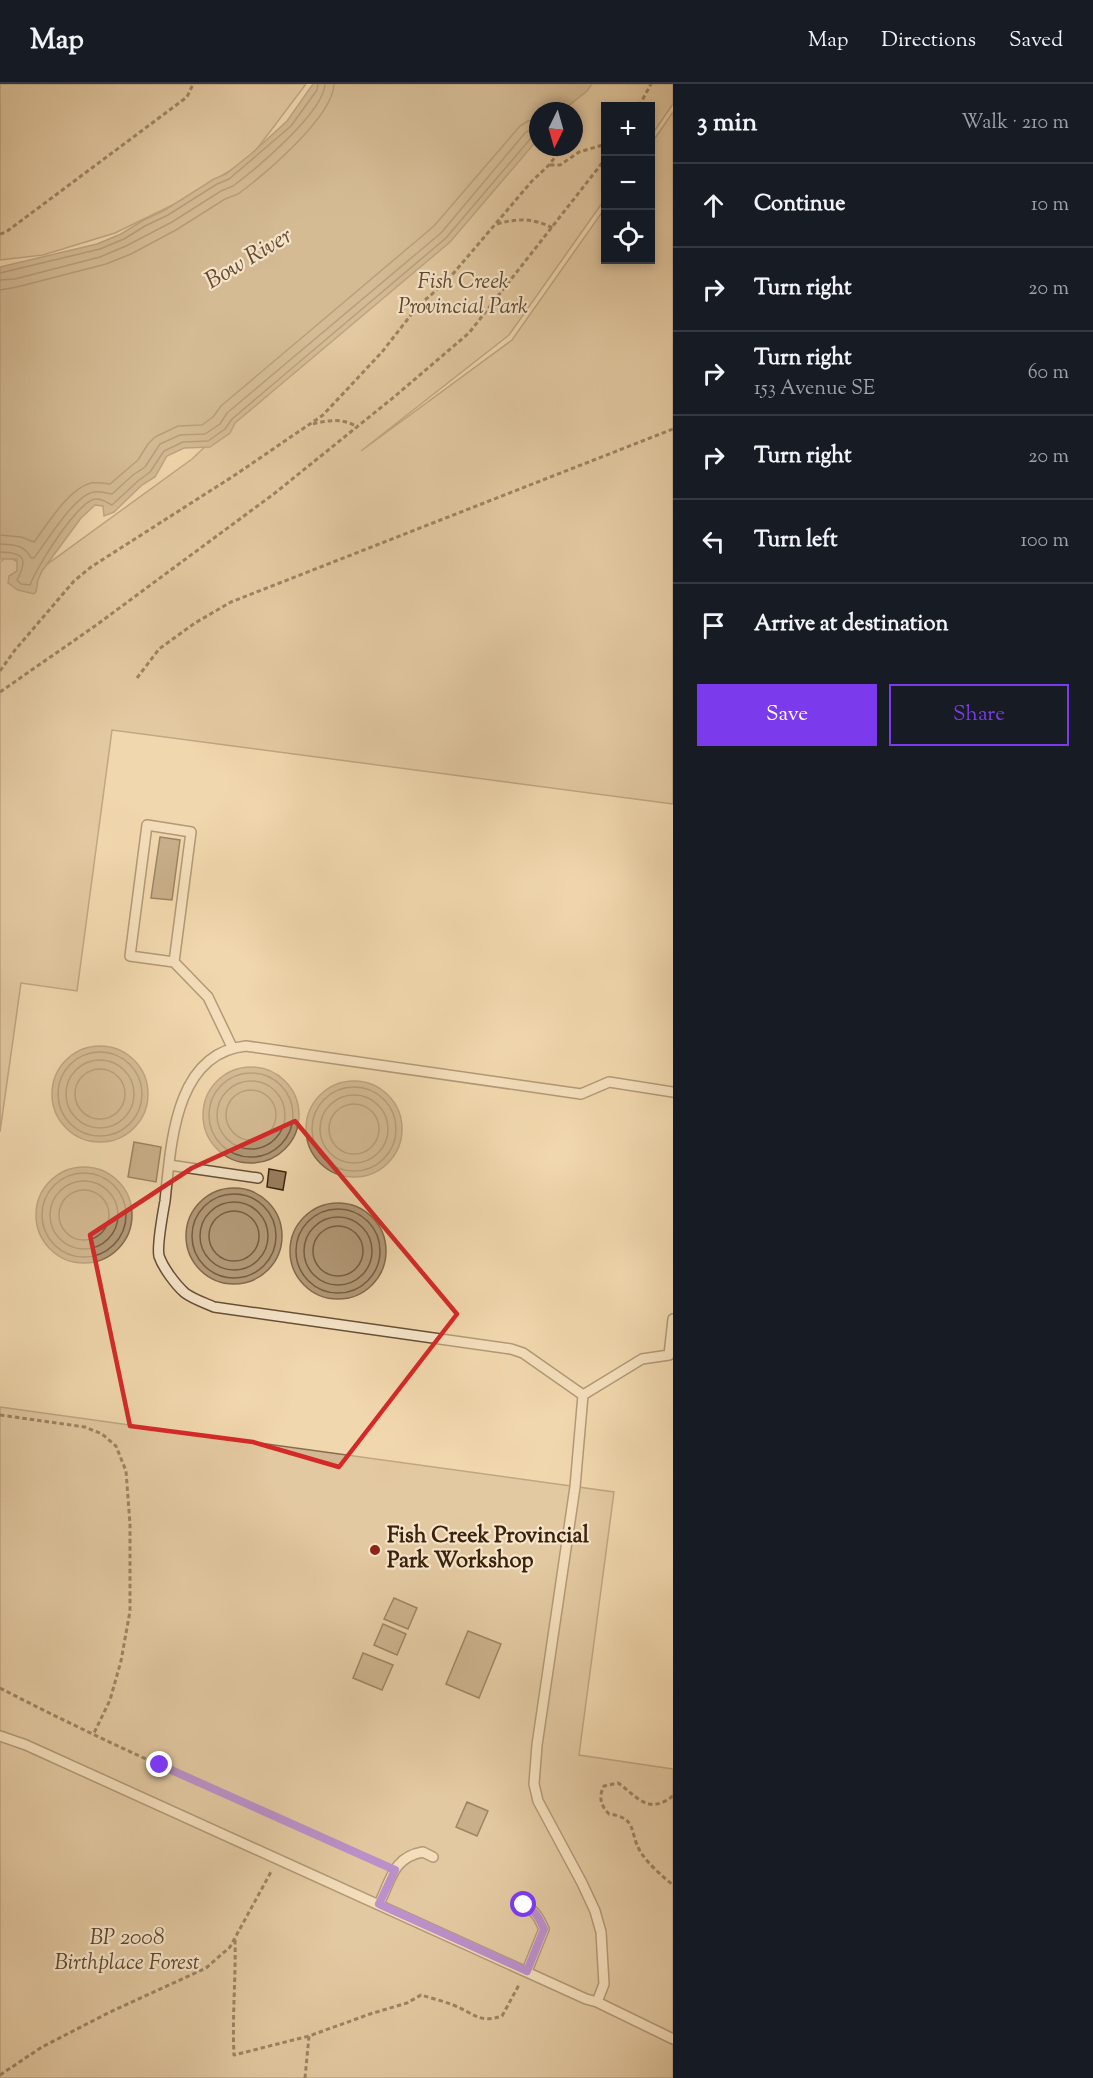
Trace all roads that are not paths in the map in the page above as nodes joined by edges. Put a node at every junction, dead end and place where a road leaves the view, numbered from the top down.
1 (174, 962) junction
2 (232, 1047) junction
3 (673, 1092) edge
4 (169, 1165) junction
5 (258, 1178) dead end
6 (673, 1319) edge
7 (671, 1356) edge
8 (583, 1395) junction
9 (0, 1736) edge
10 (433, 1857) dead end
11 (379, 1904) junction
12 (524, 1905) dead end
13 (527, 1971) junction
14 (597, 2002) junction
15 (673, 2039) edge

1 - 1 lane
1 - 2 lane
2 - 3 lane
2 - 4 lane
4 - 5 lane
4 - 8 lane
6 - 7 lane
7 - 8 lane
8 - 14 lane
9 - 11 lane
10 - 11 lane
11 - 13 lane
12 - 13 lane
13 - 14 lane
14 - 15 lane

